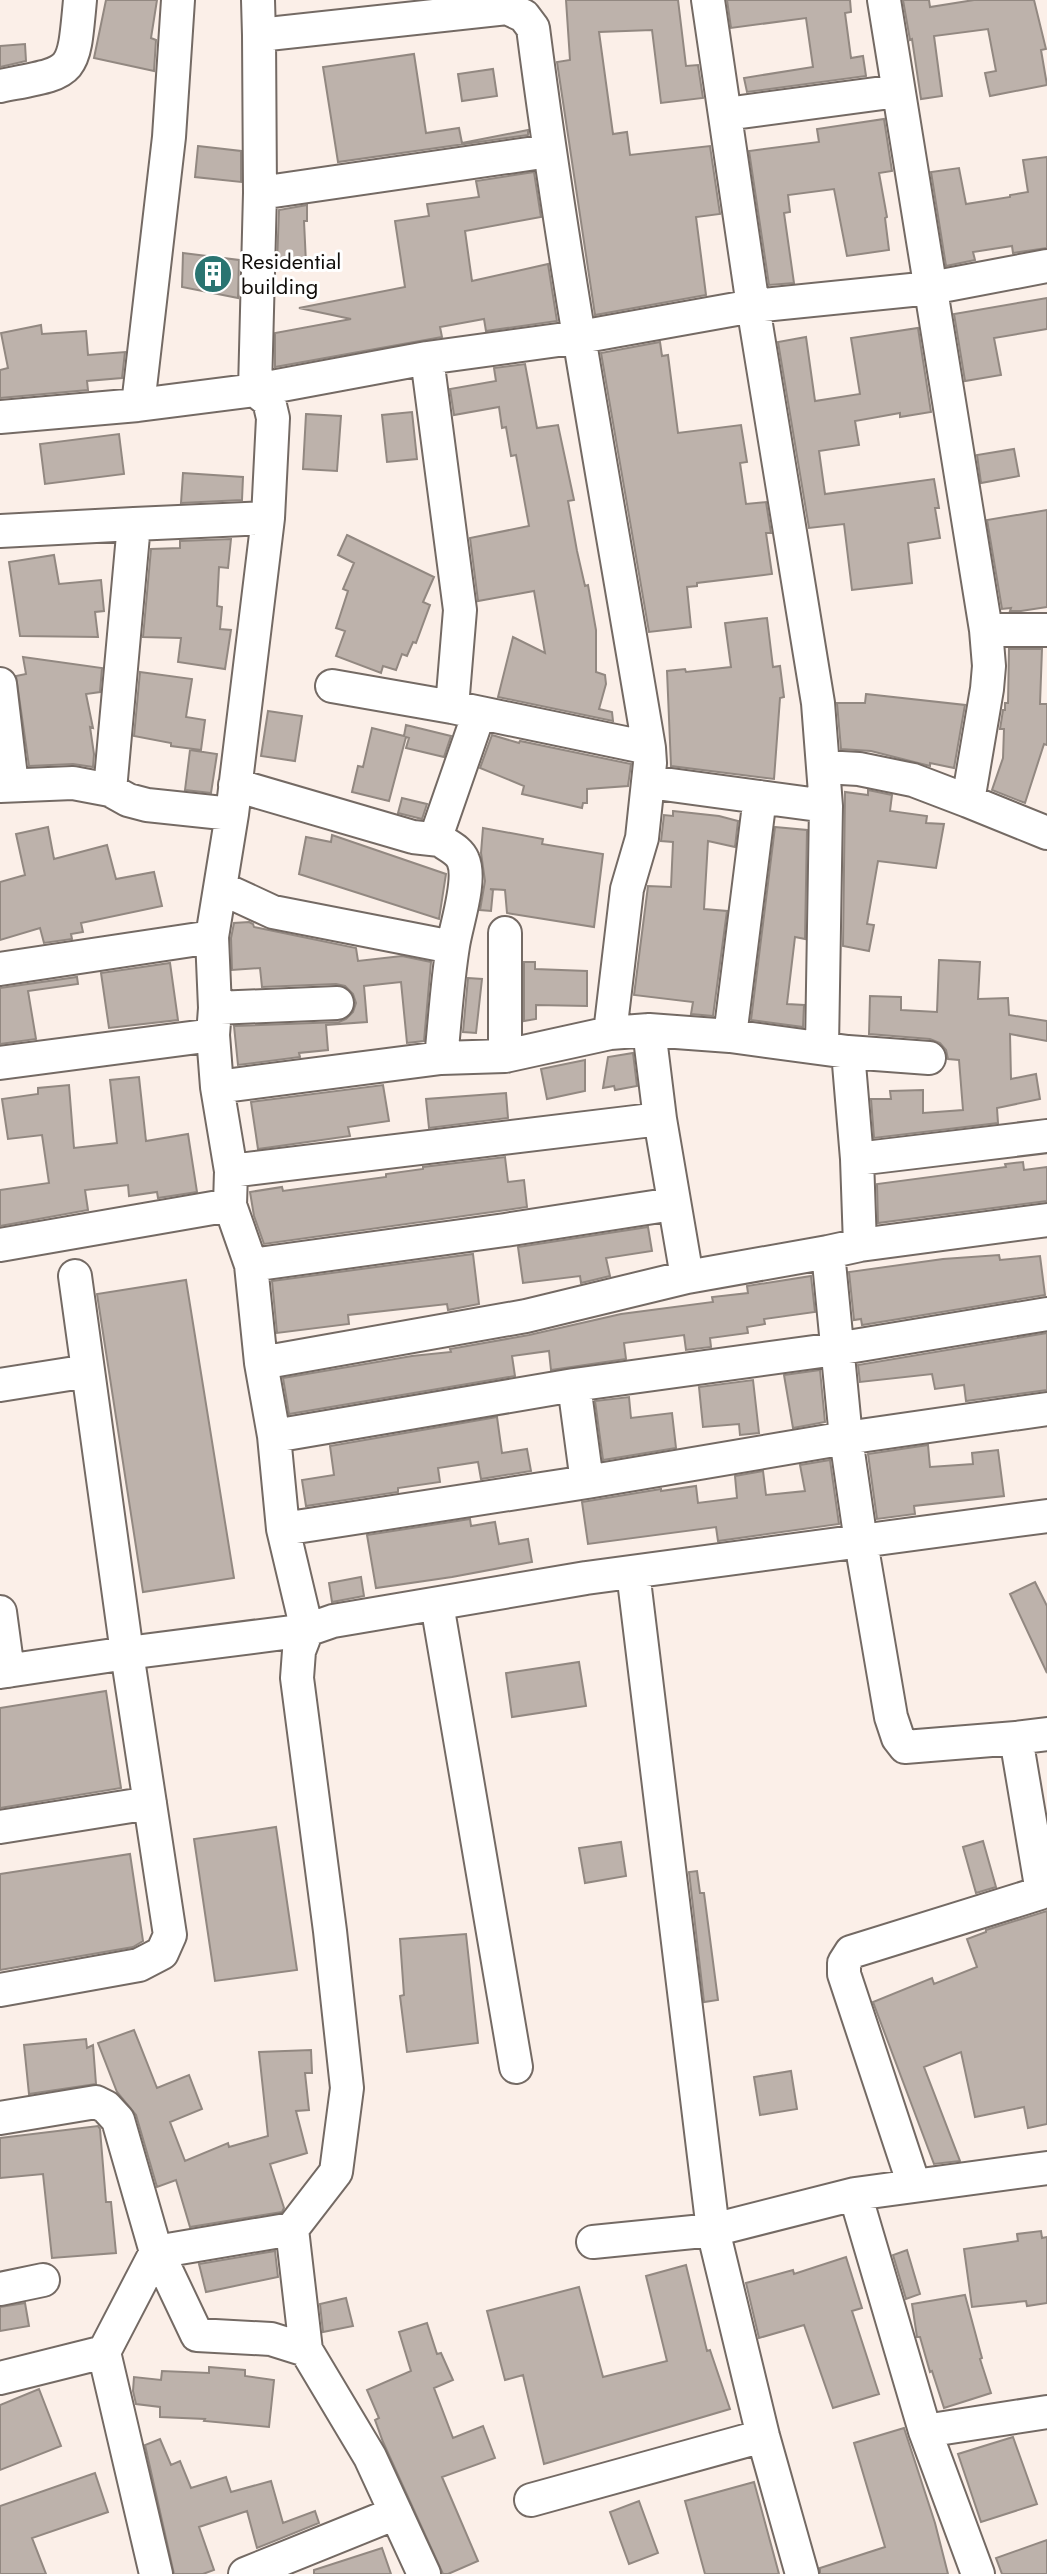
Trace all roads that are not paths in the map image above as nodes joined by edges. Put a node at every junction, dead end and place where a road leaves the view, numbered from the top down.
1 (80, 0) edge
2 (178, 0) edge
3 (258, 0) edge
4 (708, 0) edge
5 (884, 0) edge
6 (424, 8) edge
7 (259, 35) junction
8 (0, 86) edge
9 (898, 91) junction
10 (726, 114) junction
11 (549, 151) junction
12 (260, 193) junction
13 (1047, 266) edge
14 (931, 288) junction
15 (753, 306) junction
16 (580, 337) junction
17 (427, 358) junction
18 (255, 390) junction
19 (138, 405) junction
20 (0, 417) edge
21 (268, 518) junction
22 (134, 524) junction
23 (0, 531) edge
24 (986, 630) junction
25 (1047, 630) edge
26 (0, 684) edge
27 (332, 686) dead end
28 (466, 710) junction
29 (649, 748) junction
30 (824, 767) junction
31 (649, 782) junction
32 (6, 786) edge
33 (110, 790) junction
34 (760, 797) junction
35 (234, 799) junction
36 (968, 801) junction
37 (826, 806) junction
38 (1047, 833) edge
39 (440, 840) junction
40 (221, 888) junction
41 (505, 933) dead end
42 (212, 937) junction
43 (452, 947) junction
44 (0, 969) edge
45 (337, 1003) dead end
46 (214, 1021) junction
47 (649, 1030) junction
48 (610, 1033) junction
49 (730, 1036) junction
50 (835, 1050) junction
51 (505, 1056) junction
52 (441, 1058) junction
53 (929, 1058) dead end
54 (0, 1063) edge
55 (217, 1087) junction
56 (660, 1119) junction
57 (1047, 1136) edge
58 (857, 1159) junction
59 (231, 1171) junction
60 (673, 1204) junction
61 (230, 1205) junction
62 (1047, 1220) edge
63 (0, 1245) edge
64 (860, 1245) junction
65 (828, 1252) junction
66 (251, 1265) junction
67 (75, 1276) dead end
68 (687, 1277) junction
69 (1047, 1314) edge
70 (836, 1349) junction
71 (261, 1363) junction
72 (88, 1371) junction
73 (0, 1385) edge
74 (574, 1385) junction
75 (1047, 1409) edge
76 (274, 1436) junction
77 (846, 1438) junction
78 (587, 1482) junction
79 (1047, 1516) edge
80 (283, 1529) junction
81 (861, 1542) junction
82 (633, 1572) junction
83 (437, 1604) junction
84 (0, 1612) edge
85 (307, 1630) junction
86 (127, 1653) junction
87 (4, 1671) edge
88 (1032, 1736) edge
89 (150, 1803) junction
90 (0, 1827) edge
91 (1045, 1891) edge
92 (0, 1990) edge
93 (516, 2067) dead end
94 (0, 2118) edge
95 (1047, 2168) edge
96 (914, 2185) junction
97 (855, 2194) junction
98 (292, 2229) junction
99 (713, 2230) junction
100 (593, 2242) dead end
101 (156, 2252) junction
102 (43, 2280) dead end
103 (0, 2289) edge
104 (306, 2350) junction
105 (104, 2352) junction
106 (0, 2378) edge
107 (1047, 2412) edge
108 (925, 2431) junction
109 (763, 2436) junction
110 (531, 2500) dead end
111 (396, 2513) junction
112 (156, 2574) edge
113 (245, 2574) edge
114 (424, 2574) edge
115 (802, 2574) edge
116 (978, 2574) edge

1 - 8 street
2 - 19 street
3 - 7 street
4 - 10 street
5 - 9 street
6 - 7 street
6 - 11 street
7 - 12 street
9 - 10 street
9 - 14 street
10 - 15 street
11 - 12 street
11 - 16 street
12 - 18 street
13 - 14 street
14 - 15 street
14 - 24 street
15 - 16 street
15 - 30 street
16 - 17 street
16 - 29 street
17 - 18 street
17 - 28 street
18 - 19 street
18 - 21 street
19 - 20 street
21 - 22 street
21 - 35 street
22 - 23 street
22 - 33 street
24 - 25 street
24 - 36 street
26 - 32 street
27 - 28 street
28 - 29 street
28 - 39 street
29 - 31 street
30 - 36 street
30 - 37 street
31 - 34 street
31 - 48 street
32 - 33 street
33 - 35 street
34 - 37 street
34 - 49 street
35 - 39 street
35 - 40 street
36 - 38 street
37 - 50 street
39 - 43 street
40 - 42 street
40 - 43 street
41 - 51 street
42 - 44 street
42 - 46 street
43 - 52 street
45 - 46 street
46 - 54 street
46 - 55 street
47 - 48 street
47 - 49 street
47 - 56 street
48 - 51 street
49 - 50 street
50 - 53 street
50 - 58 street
51 - 52 street
52 - 55 street
55 - 59 street
56 - 59 street
56 - 60 street
57 - 58 street
58 - 64 street
59 - 61 street
60 - 66 street
60 - 68 street
61 - 63 street
61 - 66 street
62 - 64 street
64 - 65 street
65 - 68 street
65 - 70 street
66 - 71 street
67 - 72 street
68 - 71 street
69 - 70 street
70 - 74 street
70 - 77 street
71 - 76 street
72 - 73 street
72 - 86 street
74 - 76 street
74 - 78 street
75 - 77 street
76 - 80 street
77 - 78 street
77 - 81 street
78 - 80 street
79 - 81 street
80 - 85 street
81 - 82 street
81 - 88 street
82 - 83 street
82 - 99 street
83 - 85 street
83 - 93 street
84 - 87 street
85 - 86 street
85 - 98 street
86 - 87 street
86 - 89 street
88 - 91 street
89 - 90 street
89 - 92 street
91 - 96 street
94 - 101 street
95 - 96 street
96 - 97 street
97 - 99 street
97 - 108 street
98 - 101 street
98 - 104 street
99 - 100 street
99 - 109 street
101 - 104 street
101 - 105 street
102 - 103 street
104 - 111 street
105 - 106 street
105 - 112 street
107 - 108 street
108 - 116 street
109 - 110 street
109 - 115 street
111 - 113 street
111 - 114 street

